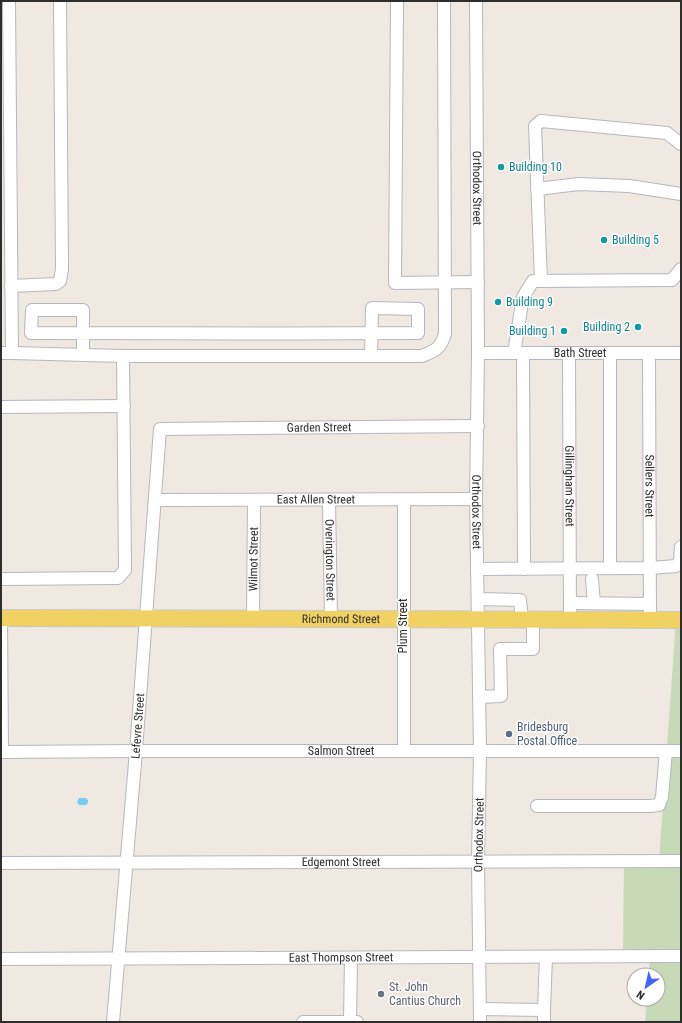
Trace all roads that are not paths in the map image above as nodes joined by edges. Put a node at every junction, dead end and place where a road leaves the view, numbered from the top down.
1 (9, 1) edge
2 (60, 1) edge
3 (397, 1) edge
4 (444, 1) edge
5 (476, 1) edge
6 (681, 144) edge
7 (537, 189) junction
8 (681, 194) edge
9 (681, 269) edge
10 (541, 281) junction
11 (478, 282) junction
12 (445, 284) junction
13 (11, 286) junction
14 (227, 333) junction
15 (681, 352) edge
16 (6, 353) edge
17 (478, 353) junction
18 (519, 353) junction
19 (569, 353) junction
20 (610, 353) junction
21 (649, 353) junction
22 (83, 355) junction
23 (123, 356) junction
24 (227, 356) junction
25 (371, 356) junction
26 (124, 406) junction
27 (1, 407) edge
28 (478, 426) junction
29 (160, 429) joint
30 (476, 499) junction
31 (156, 500) junction
32 (329, 500) junction
33 (404, 500) junction
34 (254, 501) junction
35 (681, 547) edge
36 (570, 568) junction
37 (610, 568) junction
38 (650, 568) junction
39 (477, 569) junction
40 (524, 569) junction
41 (1, 579) edge
42 (592, 579) dead end
43 (478, 599) junction
44 (570, 603) junction
45 (594, 603) junction
46 (650, 604) junction
47 (496, 608) junction
48 (525, 615) junction
49 (145, 617) junction
50 (1, 618) edge
51 (253, 618) junction
52 (478, 618) junction
53 (330, 619) junction
54 (403, 619) junction
55 (570, 620) junction
56 (650, 620) junction
57 (681, 620) edge
58 (480, 697) junction
59 (136, 751) junction
60 (404, 751) junction
61 (480, 751) junction
62 (666, 751) junction
63 (681, 751) edge
64 (1, 752) edge
65 (537, 806) dead end
66 (681, 861) edge
67 (478, 862) junction
68 (1, 863) edge
69 (126, 864) junction
70 (681, 956) edge
71 (480, 957) junction
72 (546, 957) junction
73 (119, 958) junction
74 (351, 958) junction
75 (1, 959) edge
76 (480, 1009) junction
77 (544, 1016) edge
78 (113, 1022) edge
79 (303, 1022) edge
80 (354, 1022) edge
81 (480, 1022) edge

1 - 13 street
2 - 13 street
3 - 12 street
4 - 12 street
5 - 11 street, Orthodox Street
6 - 7 street
7 - 8 street
7 - 10 street
9 - 10 street
10 - 18 street
11 - 12 street
11 - 17 street, Orthodox Street
12 - 25 street
13 - 16 street
14 - 22 street
14 - 24 street
14 - 25 street
15 - 21 street, Bath Street
16 - 22 street
17 - 18 street, Bath Street
17 - 28 street, Orthodox Street
18 - 19 street, Bath Street
18 - 40 street
19 - 20 street, Bath Street
19 - 36 street, Gillingham Street
20 - 21 street, Bath Street
20 - 37 street
21 - 38 street, Sellers Street
22 - 23 street
23 - 24 street
23 - 26 street
24 - 25 street
26 - 27 street
26 - 41 street
28 - 29 street, Garden Street
28 - 30 street, Orthodox Street
29 - 31 street, Lefevre Street
30 - 33 street, East Allen Street
30 - 39 street, Orthodox Street
31 - 34 street, East Allen Street
31 - 49 street, Lefevre Street
32 - 33 street, East Allen Street
32 - 34 street, East Allen Street
32 - 53 street, Overington Street
33 - 54 street, Plum Street
34 - 51 street, Wilmot Street
35 - 38 street
36 - 37 street
36 - 40 street
36 - 44 street, Gillingham Street
37 - 38 street
38 - 46 street, Sellers Street
39 - 40 street
39 - 43 street, Orthodox Street
42 - 45 street
43 - 47 street
43 - 52 street, Orthodox Street
44 - 45 street
44 - 55 street, Gillingham Street
45 - 46 street
46 - 56 street, Sellers Street
47 - 48 main road, Richmond Street
47 - 52 main road, Richmond Street
48 - 55 main road, Richmond Street
48 - 58 street
49 - 50 main road, Richmond Street
49 - 51 main road, Richmond Street
49 - 59 street, Lefevre Street
50 - 64 street
51 - 53 main road, Richmond Street
52 - 54 main road, Richmond Street
52 - 58 street, Orthodox Street
53 - 54 main road, Richmond Street
54 - 60 street, Plum Street
55 - 56 main road, Richmond Street
56 - 57 main road, Richmond Street
58 - 61 street, Orthodox Street
59 - 60 street, Salmon Street
59 - 64 street, Salmon Street
59 - 69 street, Lefevre Street
60 - 61 street, Salmon Street
61 - 62 street, Salmon Street
61 - 67 street, Orthodox Street
62 - 63 street, Salmon Street
62 - 65 street
66 - 67 street, Edgemont Street
67 - 69 street, Edgemont Street
67 - 71 street, Orthodox Street
68 - 69 street, Edgemont Street
69 - 73 street, Lefevre Street
70 - 72 street, East Thompson Street
71 - 72 street, East Thompson Street
71 - 74 street, East Thompson Street
71 - 76 street, Orthodox Street
72 - 77 street
73 - 74 street, East Thompson Street
73 - 75 street, East Thompson Street
73 - 78 street, Lefevre Street
74 - 80 street
76 - 77 street
76 - 81 street, Orthodox Street
79 - 80 street

